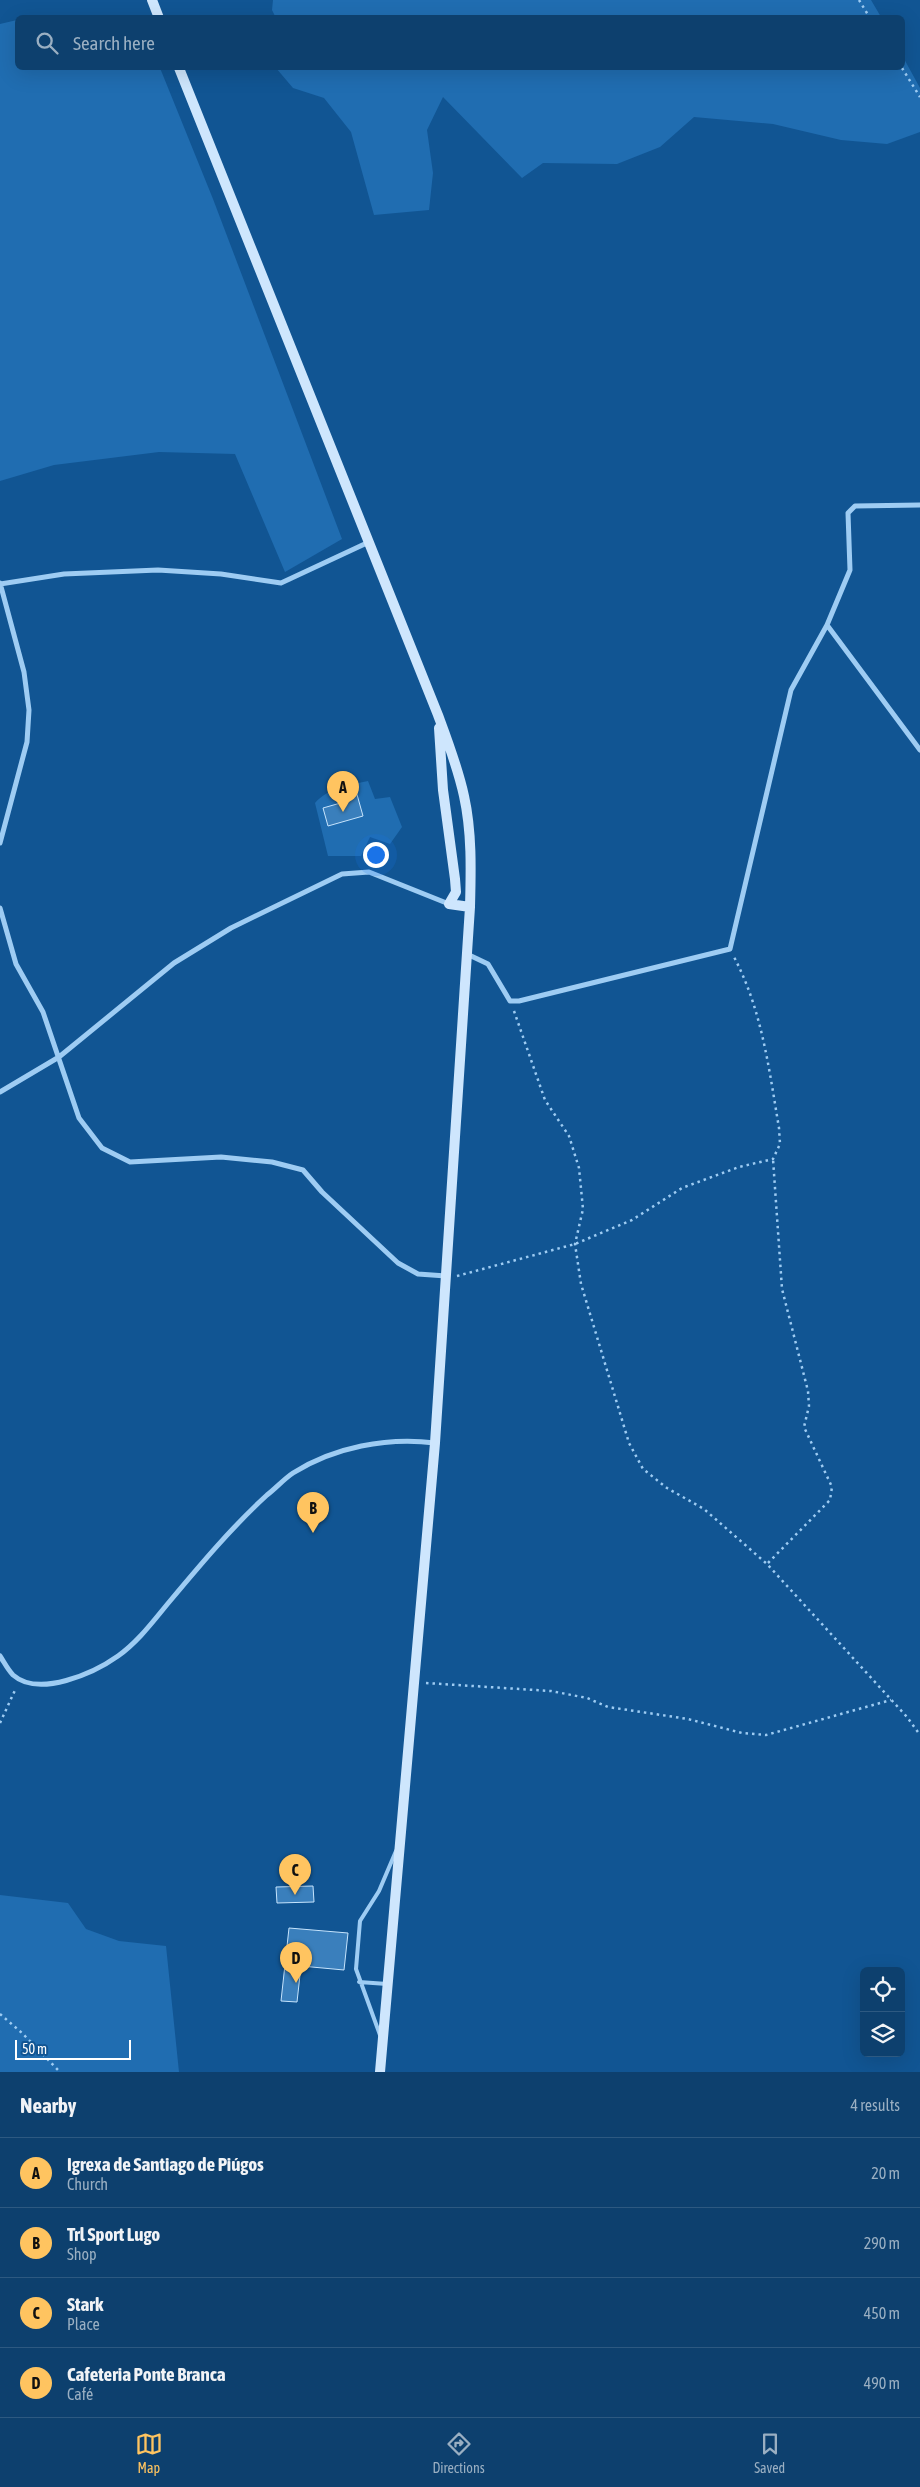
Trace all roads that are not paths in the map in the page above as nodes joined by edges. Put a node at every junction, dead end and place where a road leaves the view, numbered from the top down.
1 (152, 0) edge
2 (158, 15) edge
3 (180, 70) edge
4 (920, 504) edge
5 (369, 542) junction
6 (0, 584) edge
7 (827, 625) junction
8 (438, 715) junction
9 (920, 750) edge
10 (0, 843) edge
11 (449, 904) junction
12 (470, 906) junction
13 (0, 908) edge
14 (466, 954) junction
15 (59, 1057) junction
16 (0, 1092) edge
17 (446, 1276) junction
18 (435, 1443) junction
19 (0, 1656) edge
20 (402, 1837) junction
21 (359, 1982) junction
22 (388, 1984) junction
23 (383, 2042) junction
24 (380, 2072) edge

1 - 2 main road
3 - 5 main road
4 - 7 street
5 - 6 street
5 - 8 main road
6 - 10 street
7 - 9 street
7 - 14 street
8 - 11 main road
8 - 12 main road
11 - 12 main road
11 - 15 street
12 - 14 main road
13 - 15 street
14 - 17 main road
15 - 16 street
15 - 17 street
17 - 18 main road
18 - 19 street
18 - 20 main road
20 - 21 lane
20 - 22 main road
21 - 22 lane
21 - 23 lane
22 - 23 main road
23 - 24 main road

